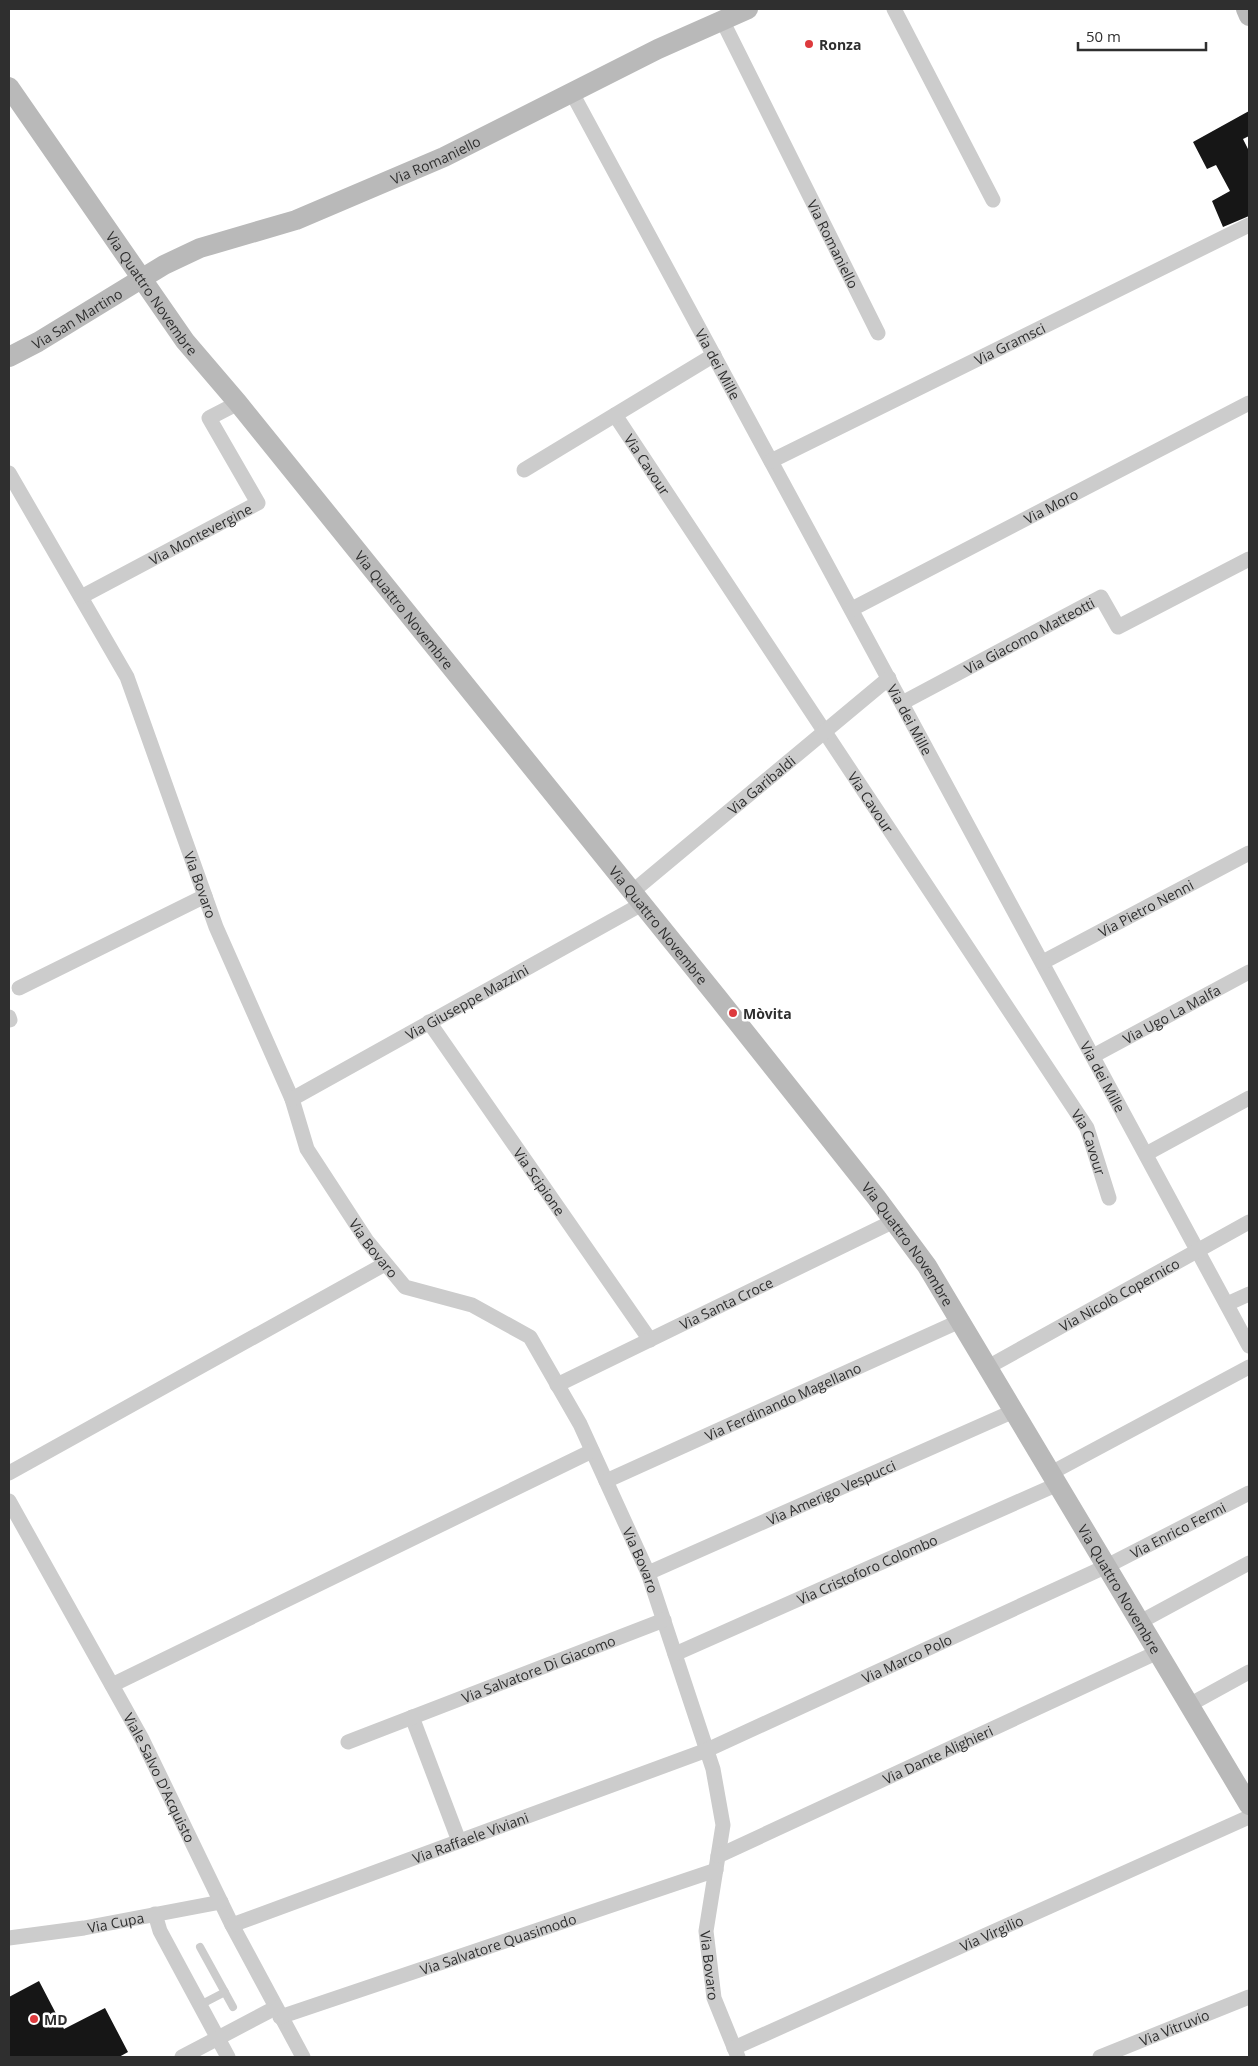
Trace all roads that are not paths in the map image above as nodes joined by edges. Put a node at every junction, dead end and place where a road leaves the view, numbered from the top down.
1 (748, 9) edge
2 (894, 9) edge
3 (1246, 9) edge
4 (1249, 16) edge
5 (722, 20) junction
6 (9, 87) edge
7 (572, 93) junction
8 (993, 200) dead end
9 (1249, 225) edge
10 (142, 280) junction
11 (878, 333) dead end
12 (714, 356) junction
13 (9, 357) edge
14 (238, 403) junction
15 (1249, 403) edge
16 (615, 415) junction
17 (771, 461) junction
18 (524, 470) dead end
19 (9, 473) edge
20 (1249, 559) edge
21 (81, 597) junction
22 (852, 609) junction
23 (889, 678) junction
24 (902, 703) junction
25 (824, 732) junction
26 (1249, 853) edge
27 (205, 896) junction
28 (637, 898) junction
29 (1043, 962) junction
30 (1249, 972) edge
31 (19, 988) dead end
32 (429, 1022) junction
33 (1094, 1056) junction
34 (1249, 1098) edge
35 (292, 1099) junction
36 (1146, 1154) junction
37 (1109, 1198) dead end
38 (894, 1221) junction
39 (1249, 1222) edge
40 (1198, 1249) junction
41 (385, 1264) junction
42 (1249, 1294) edge
43 (1227, 1304) junction
44 (960, 1321) junction
45 (650, 1340) junction
46 (1249, 1346) edge
47 (988, 1367) junction
48 (1249, 1367) edge
49 (557, 1385) junction
50 (1014, 1411) junction
51 (592, 1451) junction
52 (9, 1473) edge
53 (1055, 1479) junction
54 (606, 1481) junction
55 (1249, 1493) edge
56 (9, 1501) edge
57 (1249, 1563) edge
58 (1107, 1566) junction
59 (648, 1573) junction
60 (664, 1620) junction
61 (1140, 1622) junction
62 (1158, 1652) junction
63 (675, 1654) junction
64 (1249, 1672) edge
65 (112, 1685) junction
66 (1189, 1705) junction
67 (412, 1717) junction
68 (348, 1742) dead end
69 (707, 1750) junction
70 (1249, 1805) edge
71 (1249, 1817) edge
72 (459, 1841) junction
73 (717, 1863) junction
74 (221, 1902) junction
75 (154, 1914) junction
76 (232, 1925) junction
77 (9, 1938) edge
78 (200, 1947) dead end
79 (225, 1992) junction
80 (1249, 1997) edge
81 (200, 2005) junction
82 (234, 2006) dead end
83 (278, 2012) junction
84 (218, 2038) junction
85 (736, 2053) edge
86 (182, 2057) edge
87 (228, 2057) edge
88 (303, 2057) edge
89 (1100, 2057) edge

1 - 5 street, Via Romaniello
2 - 8 street
3 - 4 street
5 - 7 street, Via Romaniello
5 - 11 street, Via Romaniello
6 - 10 street, Via Quattro Novembre
7 - 10 street, Via Romaniello
7 - 12 street, Via dei Mille
9 - 17 street, Via Gramsci
10 - 13 street, Via San Martino
10 - 14 street, Via Quattro Novembre
12 - 16 street
12 - 17 street, Via dei Mille
14 - 21 street, Via Montevergine
14 - 28 street, Via Quattro Novembre
15 - 22 street, Via Moro
16 - 18 street
16 - 25 street, Via Cavour
17 - 22 street, Via dei Mille
19 - 21 street, Via Bovaro
20 - 24 street, Via Giacomo Matteotti
21 - 27 street, Via Bovaro
22 - 23 street, Via dei Mille
23 - 24 street, Via dei Mille
23 - 25 street, Via Garibaldi
24 - 29 street, Via dei Mille
25 - 28 street, Via Garibaldi
25 - 37 street, Via Cavour
26 - 29 street, Via Pietro Nenni
27 - 31 street
27 - 35 street, Via Bovaro
28 - 32 street, Via Giuseppe Mazzini
28 - 38 street, Via Quattro Novembre
29 - 33 street, Via dei Mille
30 - 33 street, Via Ugo La Malfa
32 - 35 street, Via Giuseppe Mazzini
32 - 45 street, Via Scipione
33 - 36 street, Via dei Mille
34 - 36 street
35 - 41 street, Via Bovaro
36 - 40 street, Via dei Mille
38 - 44 street, Via Quattro Novembre
38 - 45 street, Via Santa Croce
39 - 40 street, Via Nicolò Copernico
40 - 43 street, Via dei Mille
40 - 47 street, Via Nicolò Copernico
41 - 49 street, Via Bovaro
41 - 52 street
42 - 43 street
43 - 46 street, Via dei Mille
44 - 47 street, Via Quattro Novembre
44 - 54 street, Via Ferdinando Magellano
45 - 49 street, Via Santa Croce
47 - 50 street, Via Quattro Novembre
48 - 53 street, Via Cristoforo Colombo
49 - 51 street, Via Bovaro
50 - 53 street, Via Quattro Novembre
50 - 59 street, Via Amerigo Vespucci
51 - 54 street, Via Bovaro
51 - 65 street
53 - 58 street, Via Quattro Novembre
53 - 63 street, Via Cristoforo Colombo
54 - 59 street, Via Bovaro
55 - 58 street, Via Enrico Fermi
56 - 65 street, Viale Salvo D'Acquisto
57 - 61 street
58 - 61 street, Via Quattro Novembre
58 - 69 street, Via Marco Polo
59 - 60 street, Via Bovaro
60 - 63 street, Via Bovaro
60 - 67 street, Via Salvatore Di Giacomo
61 - 62 street, Via Quattro Novembre
62 - 66 street, Via Quattro Novembre
62 - 73 street, Via Dante Alighieri
63 - 69 street, Via Bovaro
64 - 66 street
65 - 74 street, Viale Salvo D'Acquisto
66 - 70 street, Via Quattro Novembre
67 - 68 street, Via Salvatore Di Giacomo
67 - 72 street
69 - 72 street, Via Raffaele Viviani
69 - 73 street, Via Bovaro
71 - 85 street, Via Virgilio
72 - 76 street, Via Raffaele Viviani
73 - 83 street, Via Salvatore Quasimodo
73 - 85 street, Via Bovaro
74 - 75 street, Via Cupa
74 - 76 street, Viale Salvo D'Acquisto
75 - 77 street, Via Cupa
75 - 81 street
76 - 83 street, Viale Salvo D'Acquisto
78 - 79 lane
79 - 81 lane
79 - 82 lane
80 - 89 street, Via Vitruvio
81 - 84 street
83 - 84 street, Via Salvatore Quasimodo
83 - 88 street, Viale Salvo D'Acquisto
84 - 86 street, Via Salvatore Quasimodo
84 - 87 street

